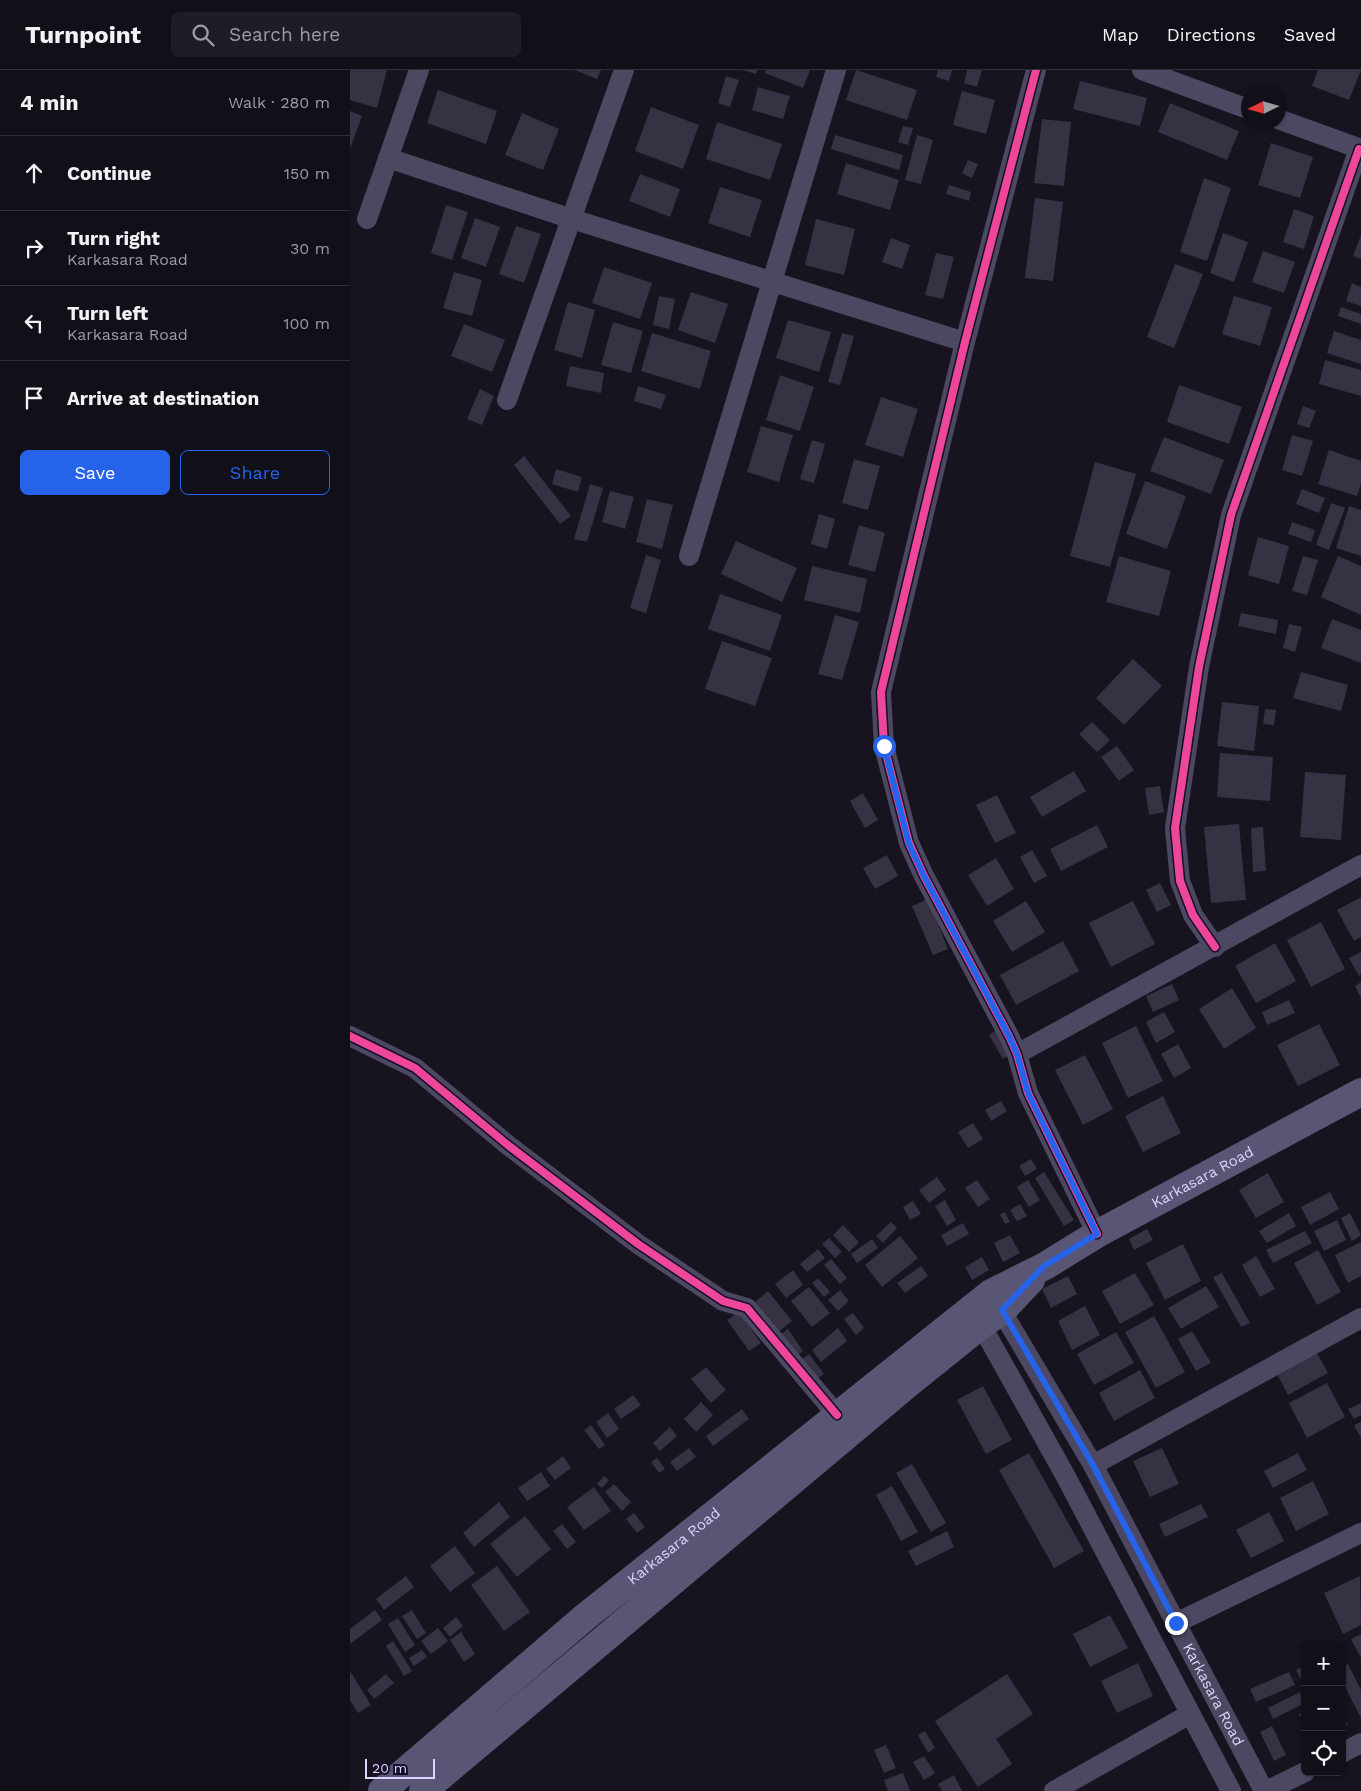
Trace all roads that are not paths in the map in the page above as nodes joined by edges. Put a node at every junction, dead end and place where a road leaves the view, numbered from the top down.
1 (419, 70) edge
2 (624, 70) edge
3 (836, 70) edge
4 (1036, 70) edge
5 (1142, 70) edge
6 (1241, 106) edge
7 (1286, 123) edge
8 (1360, 149) edge
9 (388, 158) junction
10 (367, 219) dead end
11 (572, 219) junction
12 (771, 281) junction
13 (965, 342) junction
14 (507, 400) dead end
15 (689, 556) dead end
16 (1361, 865) edge
17 (1215, 946) junction
18 (350, 1036) edge
19 (1017, 1054) junction
20 (1361, 1092) edge
21 (1097, 1234) junction
22 (987, 1309) junction
23 (1361, 1318) edge
24 (837, 1415) junction
25 (1093, 1465) junction
26 (1361, 1533) edge
27 (1176, 1623) junction
28 (1190, 1714) junction
29 (1361, 1743) edge
30 (1346, 1751) edge
31 (1301, 1774) edge
32 (382, 1791) edge
33 (424, 1791) edge
34 (1054, 1791) edge
35 (1231, 1791) edge
36 (1265, 1791) edge

1 - 9 street
2 - 11 street
3 - 12 street
4 - 13 street
5 - 6 street
7 - 8 street
8 - 17 street
9 - 10 street
9 - 11 street
11 - 12 street
11 - 14 street
12 - 13 street
12 - 15 street
13 - 19 street
16 - 17 street
17 - 19 street
18 - 24 street
19 - 21 street
20 - 21 main road, Karkasara Road
21 - 22 main road, Karkasara Road
22 - 24 main road, Karkasara Road
22 - 25 street, Karkasara Road
22 - 28 street, Karkasara Road
22 - 33 main road, Karkasara Road
23 - 25 street
24 - 32 main road, Karkasara Road
25 - 27 street, Karkasara Road
26 - 27 street
27 - 36 street, Karkasara Road
28 - 34 street
28 - 35 street, Karkasara Road
29 - 30 street
31 - 36 street

